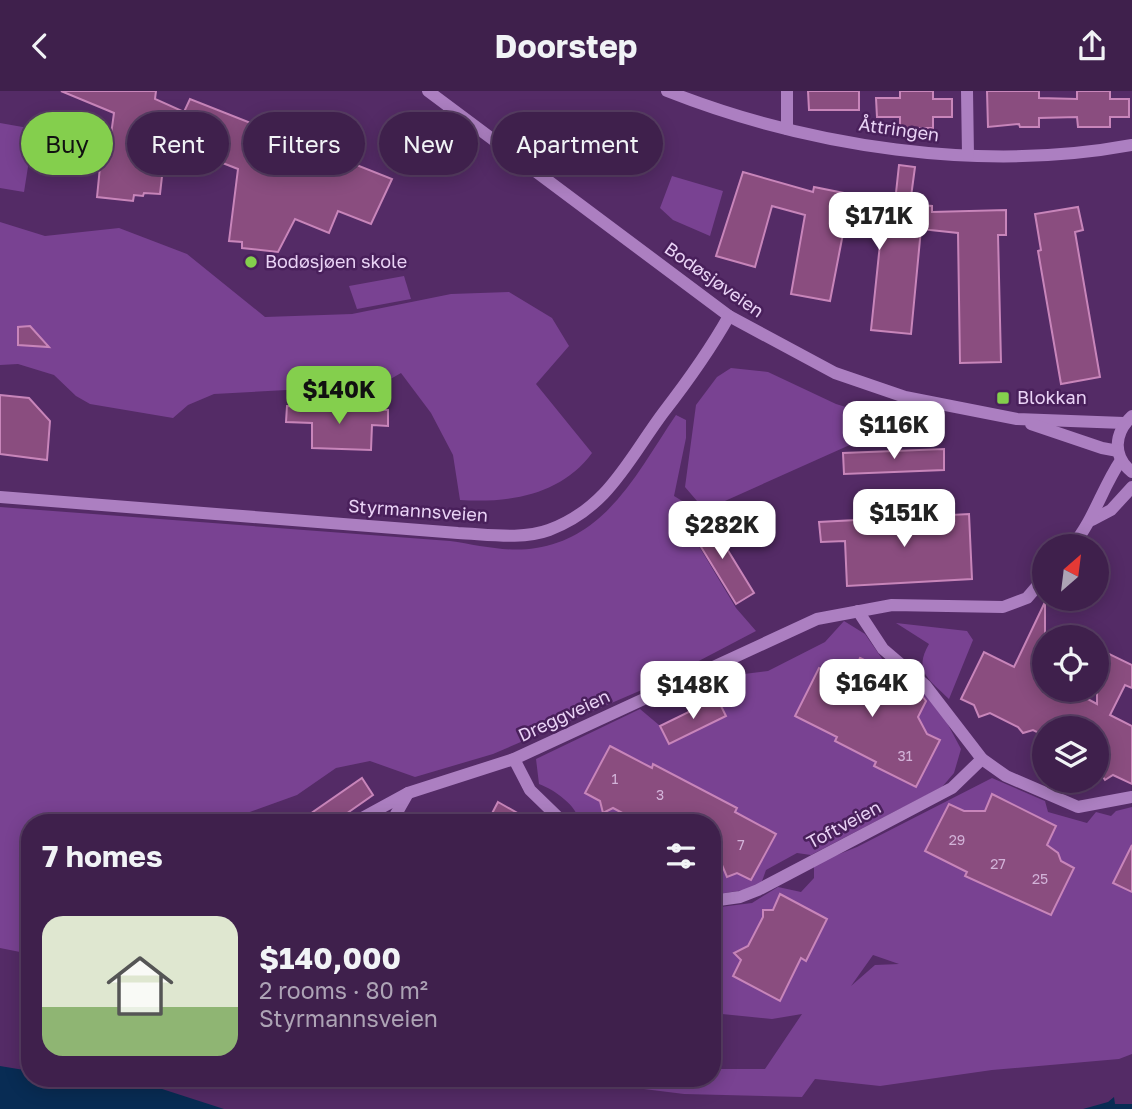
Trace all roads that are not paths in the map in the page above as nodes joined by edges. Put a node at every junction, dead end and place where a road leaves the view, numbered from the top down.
1 (428, 91) edge
2 (667, 91) edge
3 (787, 91) edge
4 (967, 91) edge
5 (787, 129) junction
6 (1132, 145) edge
7 (968, 155) junction
8 (729, 316) junction
9 (1017, 419) junction
10 (1128, 420) edge
11 (1119, 455) junction
12 (1132, 472) edge
13 (1132, 487) edge
14 (0, 497) edge
15 (1092, 520) junction
16 (1081, 534) edge
17 (1032, 592) edge
18 (858, 611) junction
19 (514, 759) junction
20 (982, 759) junction
21 (408, 793) junction
22 (1132, 797) edge
23 (370, 814) edge
24 (396, 814) edge
25 (555, 814) edge
26 (721, 900) edge

1 - 8 street, Bodøsjøveien
2 - 5 street, Åttringen
3 - 5 street
4 - 7 street
5 - 7 street, Åttringen
6 - 7 street, Åttringen
8 - 9 street, Bodøsjøveien
8 - 14 street, Styrmannsveien
9 - 10 street, Bodøsjøveien
9 - 11 street, Bodøsjøveien
10 - 11 street, Bodøsjøveien
11 - 12 street
11 - 15 street
13 - 15 street
15 - 16 street
17 - 18 street, Dreggveien
18 - 19 street, Dreggveien
18 - 20 street
19 - 21 street, Dreggveien
19 - 25 street
20 - 22 street
20 - 26 street, Toftveien
21 - 23 street, Dreggveien
21 - 24 street

